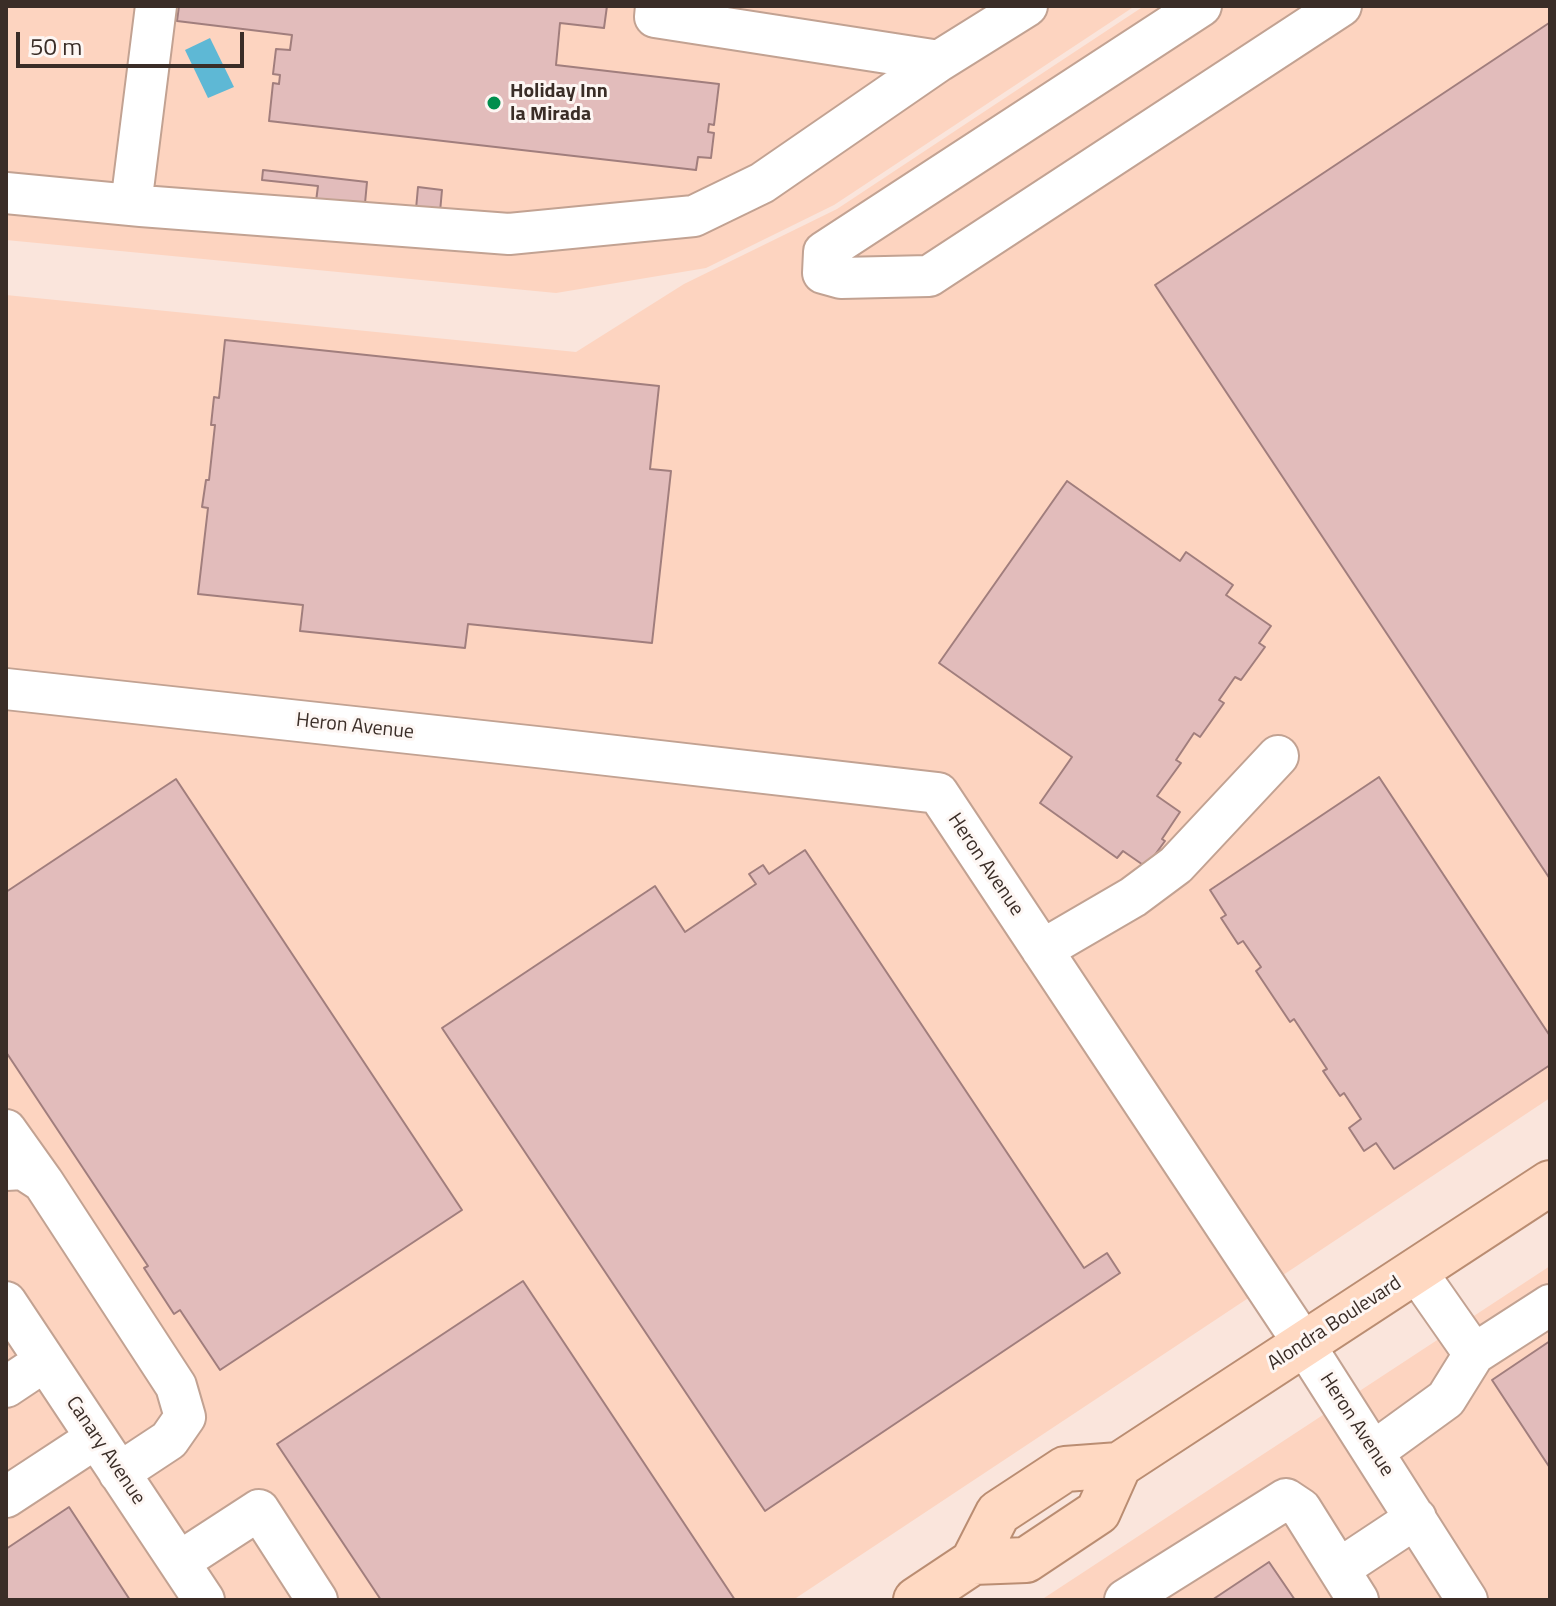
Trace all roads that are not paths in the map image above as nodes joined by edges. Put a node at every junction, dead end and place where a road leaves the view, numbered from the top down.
1 (156, 6) edge
2 (656, 6) edge
3 (1027, 6) edge
4 (1201, 6) edge
5 (1341, 6) edge
6 (939, 61) junction
7 (6, 193) edge
8 (131, 205) junction
9 (6, 689) edge
10 (1278, 756) dead end
11 (1042, 950) junction
12 (6, 1130) edge
13 (24, 1176) edge
14 (1550, 1183) edge
15 (1416, 1271) junction
16 (6, 1302) edge
17 (1550, 1305) edge
18 (1304, 1344) junction
19 (1474, 1354) junction
20 (45, 1361) junction
21 (6, 1387) edge
22 (96, 1438) junction
23 (1373, 1452) junction
24 (119, 1473) junction
25 (6, 1497) edge
26 (1416, 1518) junction
27 (179, 1562) junction
28 (1349, 1584) edge
29 (951, 1585) edge
30 (204, 1600) edge
31 (317, 1600) edge
32 (1125, 1600) edge
33 (1467, 1600) edge

1 - 8 street
2 - 6 street
3 - 6 street
4 - 5 street
6 - 8 street
7 - 8 street
9 - 11 street, Heron Avenue
10 - 11 street
11 - 18 street, Heron Avenue
12 - 13 street
13 - 24 street
14 - 15 main road, Alondra Boulevard
15 - 18 main road, Alondra Boulevard
15 - 19 street
16 - 20 street, Canary Avenue
17 - 19 street
18 - 23 street, Heron Avenue
18 - 29 main road, Alondra Boulevard
19 - 23 street
20 - 21 street
20 - 22 street, Canary Avenue
22 - 24 street, Canary Avenue
22 - 25 street
23 - 26 street, Heron Avenue
24 - 27 street, Canary Avenue
26 - 28 street
26 - 33 street, Heron Avenue
27 - 30 street, Canary Avenue
27 - 31 street
28 - 32 street

